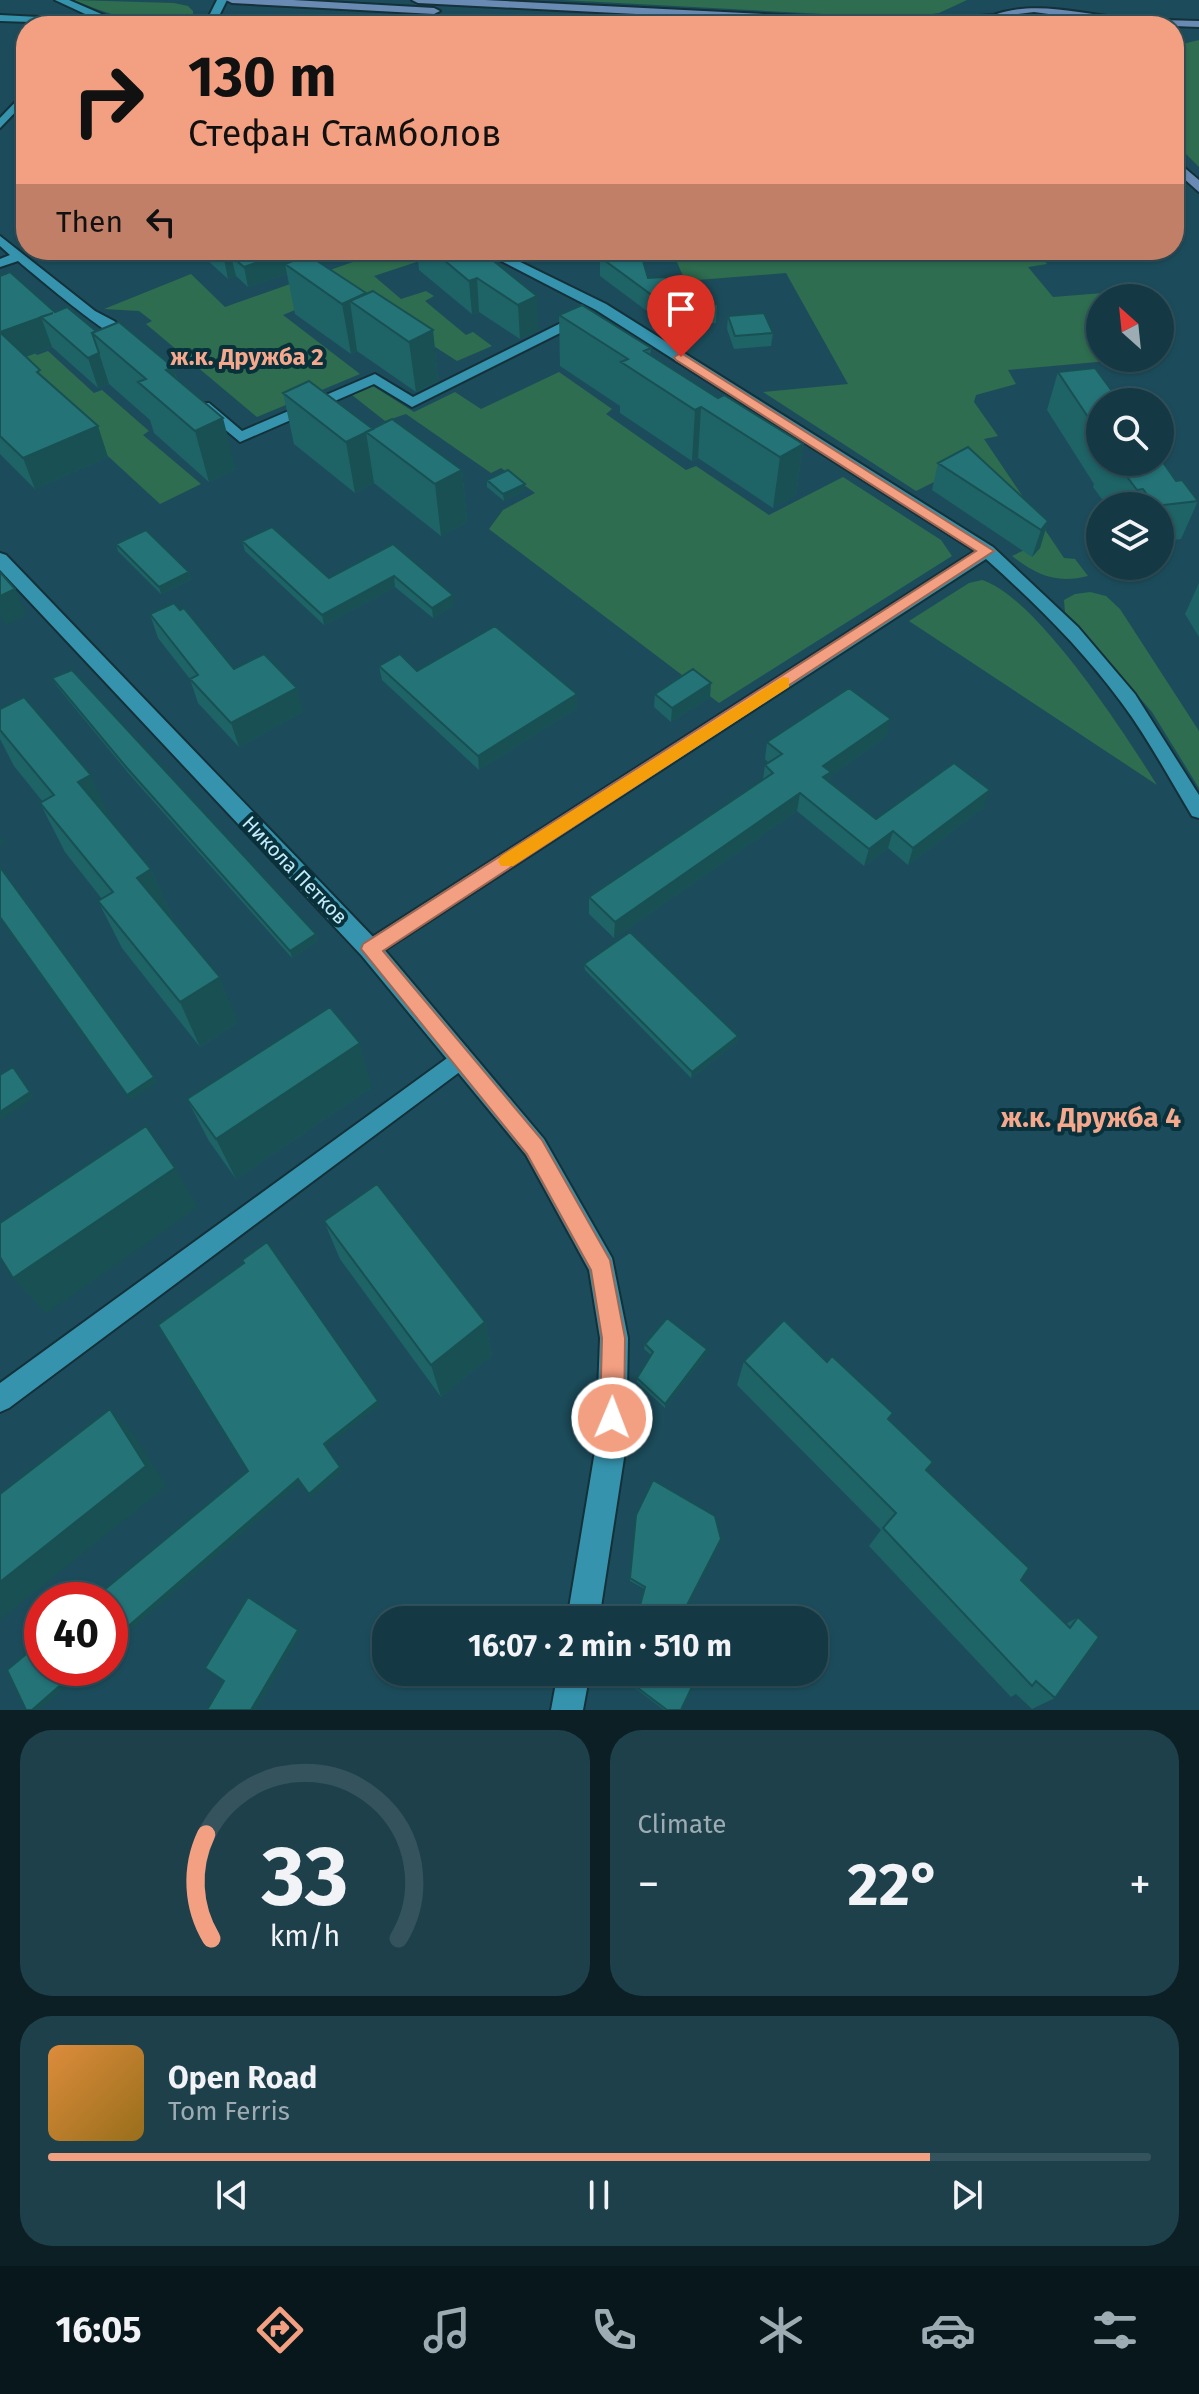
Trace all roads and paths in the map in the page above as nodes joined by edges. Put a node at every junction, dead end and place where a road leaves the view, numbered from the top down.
1 (60, 0) edge
2 (232, 0) edge
3 (418, 0) edge
4 (1044, 0) edge
5 (1068, 12) junction
6 (97, 16) edge
7 (568, 16) edge
8 (740, 16) edge
9 (1004, 16) edge
10 (1077, 16) edge
11 (1092, 16) edge
12 (16, 106) edge
13 (0, 125) edge
14 (1184, 173) edge
15 (1199, 188) edge
16 (0, 240) edge
17 (16, 253) edge
18 (24, 260) edge
19 (506, 260) edge
20 (601, 307) junction
21 (145, 355) edge
22 (193, 396) edge
23 (987, 551) junction
24 (0, 559) edge
25 (1199, 811) edge
26 (370, 949) junction
27 (461, 1058) junction
28 (0, 1399) edge
29 (585, 1606) edge
30 (571, 1686) edge
31 (567, 1710) edge

1 - 6 street
2 - 7 main road
3 - 8 main road
4 - 5 main road
5 - 9 main road
5 - 10 main road
5 - 11 main road
12 - 13 street
14 - 15 main road
16 - 17 street
18 - 21 street
19 - 20 street
20 - 22 street
20 - 23 street
23 - 25 street
23 - 26 street
24 - 26 street, Никола Петков
26 - 27 street, Никола Петков
27 - 28 street
27 - 29 street, Никола Петков
30 - 31 street

